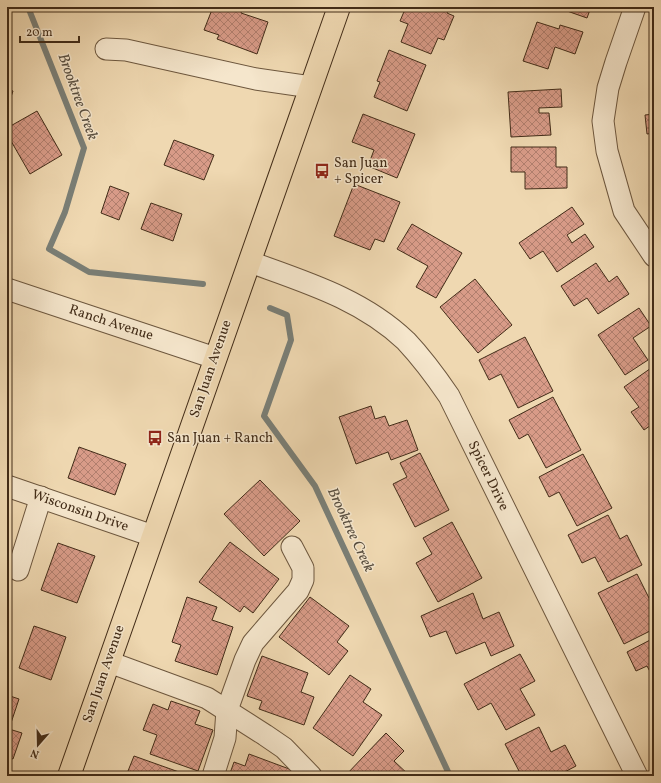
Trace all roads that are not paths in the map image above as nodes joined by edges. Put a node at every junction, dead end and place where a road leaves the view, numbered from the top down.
1 (339, 7) edge
2 (635, 7) edge
3 (106, 49) dead end
4 (311, 87) junction
5 (654, 256) edge
6 (250, 262) junction
7 (7, 289) edge
8 (215, 358) junction
9 (7, 486) edge
10 (41, 497) junction
11 (153, 536) junction
12 (292, 547) dead end
13 (18, 570) dead end
14 (109, 662) junction
15 (227, 710) junction
16 (69, 776) edge
17 (213, 776) edge
18 (311, 776) edge
19 (637, 776) edge

1 - 4 main road, San Juan Avenue
2 - 5 street
3 - 4 street
4 - 6 main road, San Juan Avenue
6 - 8 main road, San Juan Avenue
6 - 19 street, Spicer Drive
7 - 8 street, Ranch Avenue
8 - 11 main road, San Juan Avenue
9 - 10 street, Wisconsin Drive
10 - 11 street, Wisconsin Drive
10 - 13 street
11 - 14 main road, San Juan Avenue
12 - 15 street
14 - 15 street
14 - 16 main road, San Juan Avenue
15 - 17 street
15 - 18 street

